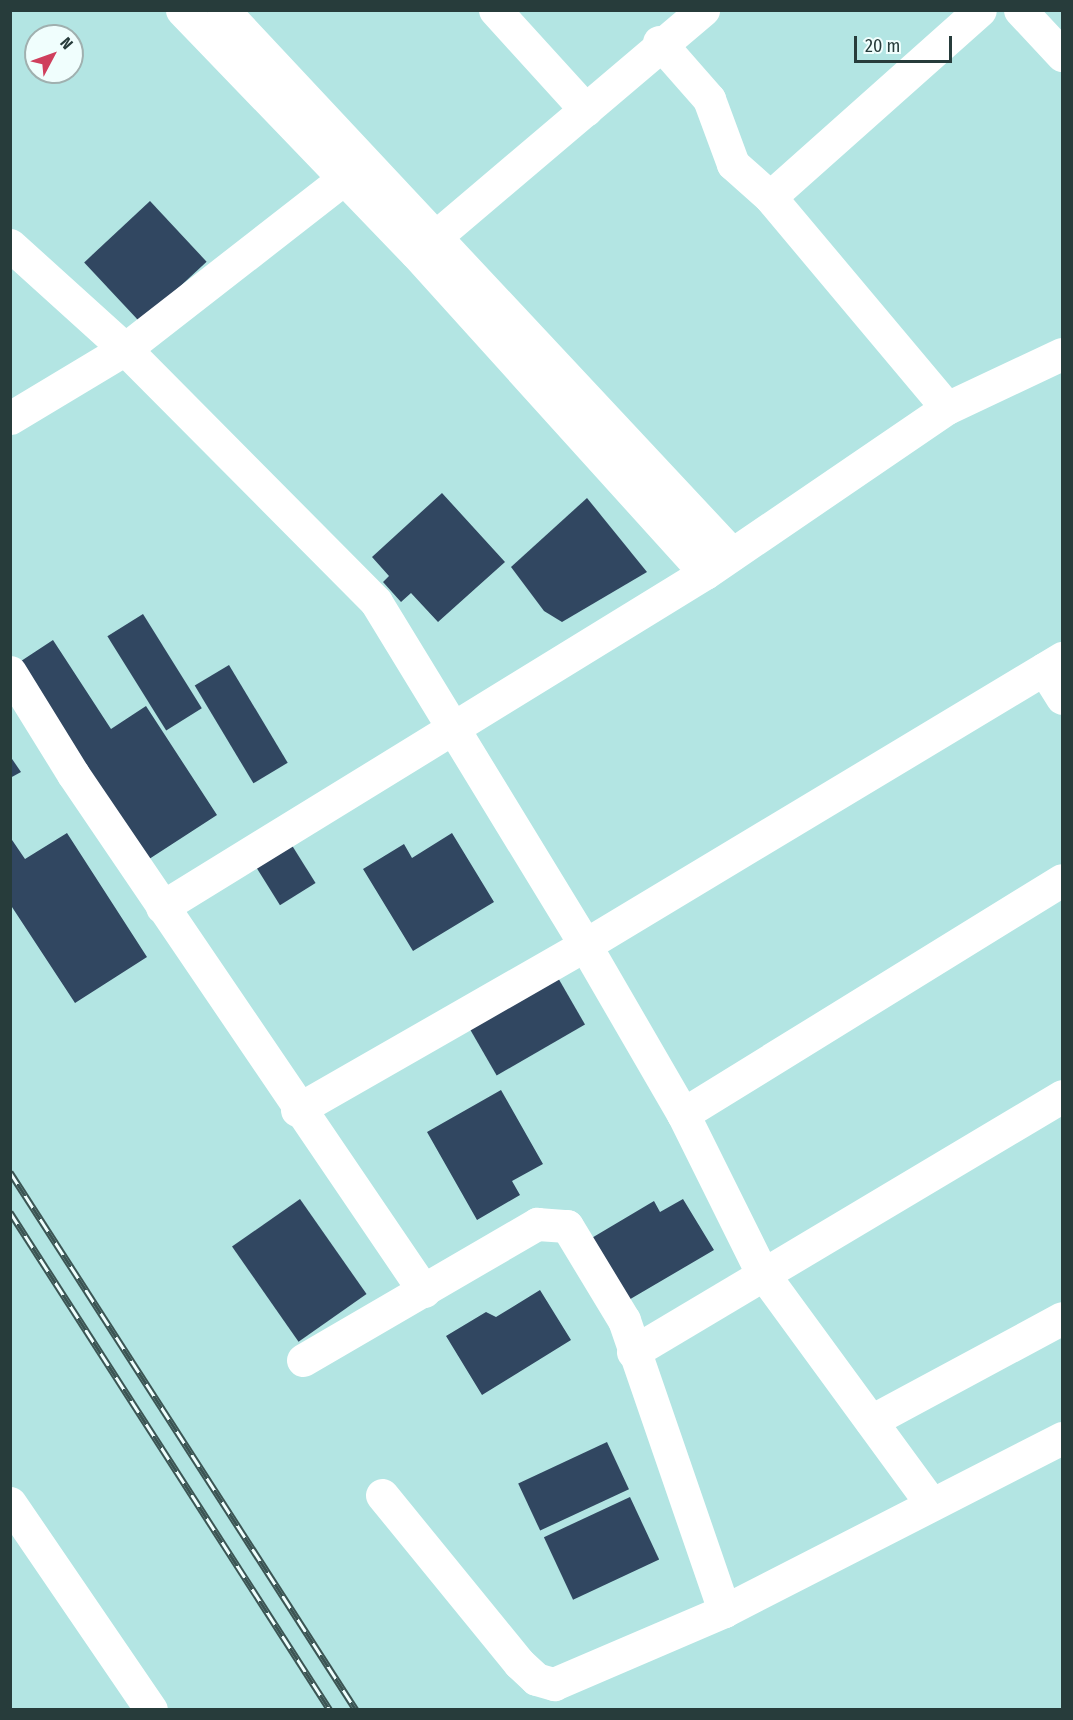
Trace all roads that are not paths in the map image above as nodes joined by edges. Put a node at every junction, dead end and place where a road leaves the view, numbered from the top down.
1 (182, 10) edge
2 (224, 10) edge
3 (495, 10) edge
4 (703, 10) edge
5 (980, 10) edge
6 (1020, 10) edge
7 (659, 42) junction
8 (1062, 55) edge
9 (586, 110) junction
10 (356, 170) junction
11 (770, 197) junction
12 (10, 245) edge
13 (426, 245) junction
14 (125, 349) junction
15 (1062, 354) edge
16 (947, 408) junction
17 (10, 418) edge
18 (732, 554) junction
19 (705, 573) junction
20 (1053, 663) edge
21 (10, 672) edge
22 (1062, 698) edge
23 (454, 726) junction
24 (1062, 880) edge
25 (162, 907) junction
26 (585, 945) junction
27 (1062, 1096) edge
28 (297, 1110) junction
29 (683, 1114) junction
30 (761, 1271) junction
31 (424, 1291) junction
32 (1062, 1318) edge
33 (633, 1352) junction
34 (303, 1360) dead end
35 (871, 1421) junction
36 (1062, 1438) edge
37 (382, 1496) dead end
38 (10, 1503) edge
39 (931, 1503) junction
40 (724, 1611) junction
41 (151, 1710) edge

1 - 10 street
2 - 10 street
3 - 9 street
4 - 7 street
5 - 11 street
6 - 8 street
7 - 9 street
7 - 11 street
9 - 13 street
10 - 13 street
10 - 14 street
11 - 16 street
12 - 14 street
13 - 18 street
13 - 19 street
14 - 17 street
14 - 23 street
15 - 16 street
16 - 18 street
18 - 19 street
19 - 23 street
20 - 22 street
20 - 26 street
21 - 25 street
23 - 25 street
23 - 26 street
24 - 29 street
25 - 28 street
26 - 28 street
26 - 29 street
27 - 30 street
28 - 31 street
29 - 30 street
30 - 33 street
30 - 35 street
31 - 33 street
31 - 34 street
32 - 35 street
33 - 40 street
35 - 39 street
36 - 39 street
37 - 40 street
38 - 41 street
39 - 40 street

